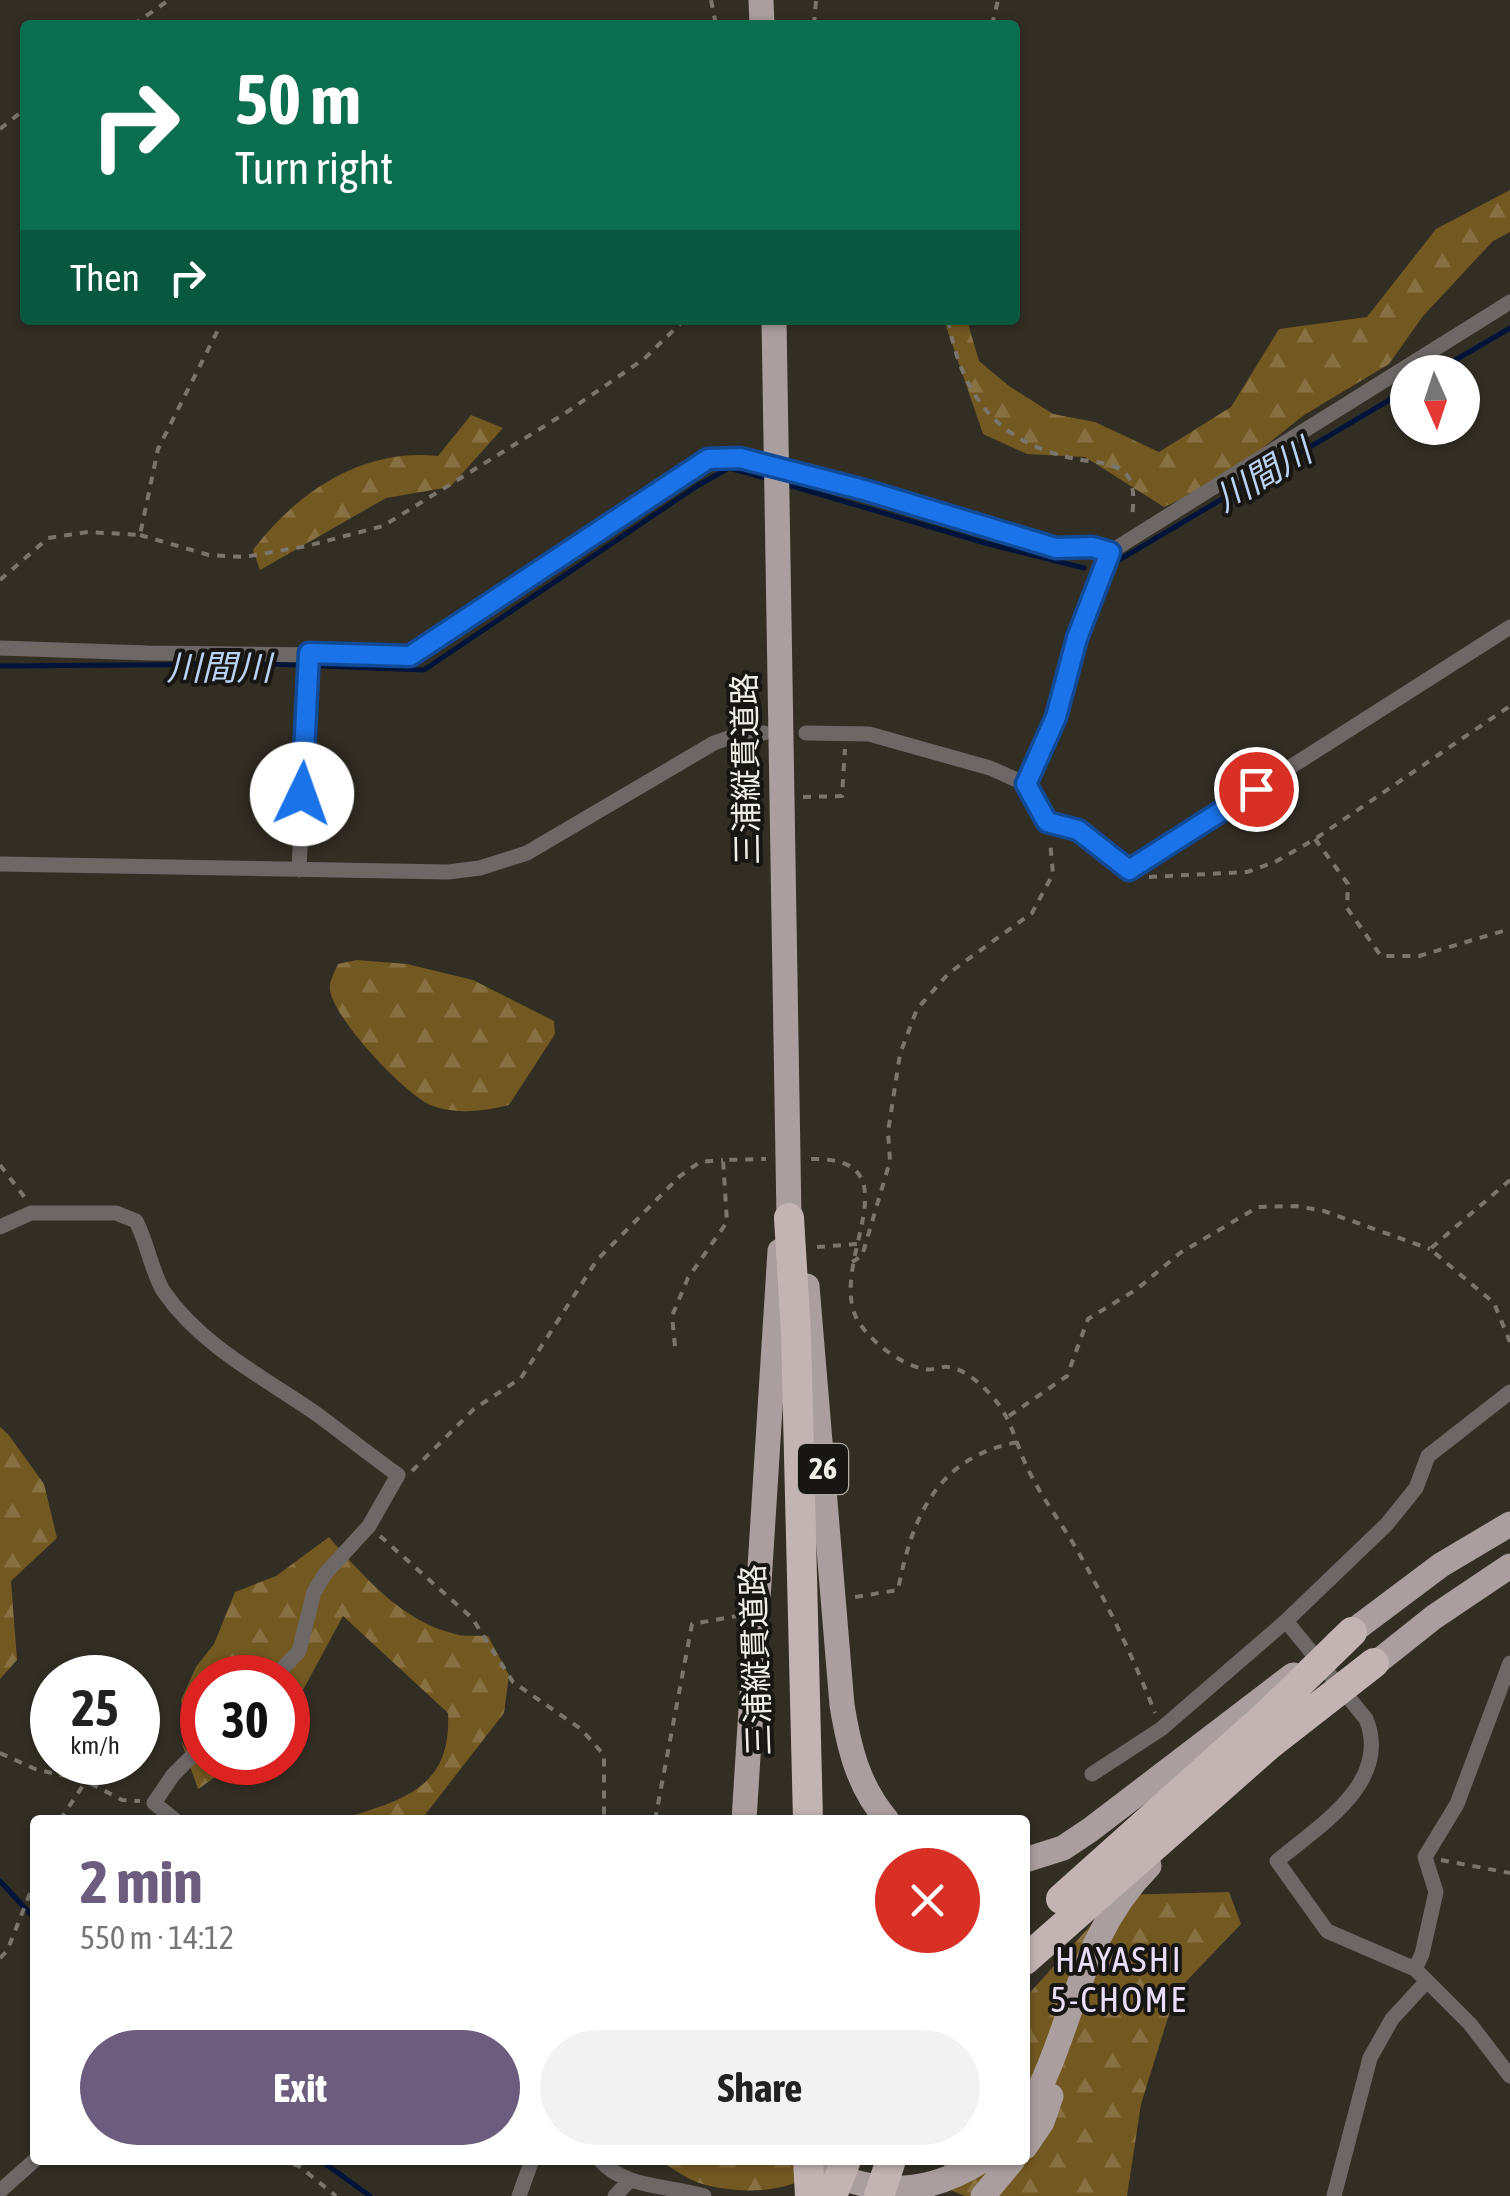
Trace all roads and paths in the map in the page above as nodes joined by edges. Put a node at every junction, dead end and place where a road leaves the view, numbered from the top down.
1 (169, 0) edge
2 (141, 20) edge
3 (20, 113) edge
4 (0, 129) edge
5 (1510, 302) edge
6 (220, 325) edge
7 (679, 325) edge
8 (774, 325) edge
9 (949, 325) edge
10 (140, 535) junction
11 (1132, 537) junction
12 (1110, 552) junction
13 (0, 580) edge
14 (1510, 627) edge
15 (0, 648) edge
16 (309, 656) junction
17 (1510, 706) edge
18 (764, 734) dead end
19 (806, 734) dead end
20 (846, 734) junction
21 (1026, 784) junction
22 (801, 797) dead end
23 (1047, 822) junction
24 (1315, 839) junction
25 (0, 864) edge
26 (299, 870) junction
27 (1129, 870) junction
28 (1510, 929) edge
29 (786, 1108) junction
30 (786, 1142) junction
31 (828, 1158) dead end
32 (723, 1160) junction
33 (732, 1160) dead end
34 (0, 1165) edge
35 (1510, 1180) edge
36 (31, 1213) junction
37 (789, 1218) joint
38 (0, 1228) edge
39 (856, 1244) junction
40 (817, 1247) dead end
41 (1430, 1249) junction
42 (852, 1262) junction
43 (1510, 1342) edge
44 (675, 1346) dead end
45 (1510, 1392) edge
46 (1009, 1416) junction
47 (1018, 1442) junction
48 (398, 1475) junction
49 (793, 1499) junction
50 (1510, 1524) edge
51 (369, 1526) junction
52 (1510, 1566) edge
53 (898, 1590) dead end
54 (692, 1624) dead end
55 (1288, 1624) junction
56 (1352, 1632) junction
57 (295, 1655) edge
58 (1374, 1662) junction
59 (1510, 1664) edge
60 (1162, 1729) junction
61 (0, 1752) edge
62 (30, 1767) edge
63 (180, 1767) edge
64 (1092, 1774) dead end
65 (83, 1785) edge
66 (94, 1785) edge
67 (154, 1803) junction
68 (63, 1815) edge
69 (169, 1815) edge
70 (604, 1815) edge
71 (656, 1815) edge
72 (744, 1815) edge
73 (796, 1815) edge
74 (808, 1815) edge
75 (883, 1815) edge
76 (1425, 1857) junction
77 (1030, 1858) edge
78 (1510, 1873) edge
79 (30, 1893) edge
80 (1030, 1928) edge
81 (1030, 1956) edge
82 (0, 1958) edge
83 (1420, 1975) junction
84 (1057, 2046) junction
85 (1510, 2076) edge
86 (1030, 2105) edge
87 (1030, 2139) edge
88 (30, 2165) edge
89 (296, 2165) edge
90 (530, 2165) edge
91 (604, 2165) edge
92 (806, 2165) edge
93 (815, 2165) edge
94 (822, 2165) edge
95 (844, 2165) edge
96 (889, 2165) edge
97 (975, 2165) edge
98 (1008, 2165) edge
99 (629, 2180) junction
100 (0, 2191) edge
101 (336, 2196) edge
102 (519, 2196) edge
103 (615, 2196) edge
104 (704, 2196) edge
105 (810, 2196) edge
106 (824, 2196) edge
107 (832, 2196) edge
108 (879, 2196) edge
109 (983, 2196) edge
110 (1334, 2196) edge

1 - 2 path
3 - 4 path
5 - 11 street
6 - 10 path
7 - 10 path
8 - 29 main road, 三浦縦貫道路 / 26
9 - 11 path
10 - 13 path
11 - 12 street
12 - 16 street
12 - 21 street
14 - 27 street
15 - 16 street
16 - 26 street
17 - 24 path
18 - 26 street
19 - 20 street
20 - 21 street
20 - 22 path
21 - 23 street
23 - 27 street
23 - 42 path
24 - 27 path
24 - 28 path
25 - 26 street
29 - 30 main road, 三浦縦貫道路 / 26
29 - 75 main road, 26
30 - 37 main road, 三浦縦貫道路 / 26
30 - 72 main road
31 - 39 path
32 - 33 path
32 - 44 path
32 - 48 path
34 - 36 path
35 - 41 path
36 - 38 street
36 - 48 street
37 - 49 highway, 26
39 - 40 path
39 - 42 path
41 - 43 path
41 - 46 path
42 - 46 path
45 - 55 street
46 - 47 path
47 - 53 path
47 - 60 path
48 - 51 street
49 - 73 highway, 三浦縦貫道路 / 26
49 - 74 highway, 三浦縦貫道路 / 26
50 - 56 main road
51 - 57 street
51 - 70 path
52 - 58 main road
54 - 71 path
55 - 60 street
55 - 83 street
56 - 77 main road
56 - 80 highway
58 - 81 highway
58 - 84 main road
59 - 76 street
60 - 64 street
61 - 62 path
63 - 67 street
65 - 68 path
66 - 67 path
67 - 69 street
76 - 78 path
76 - 83 street
79 - 82 path
83 - 85 street
83 - 110 street
84 - 86 main road
84 - 87 main road
88 - 100 street
89 - 101 path
90 - 102 street
91 - 99 street
92 - 105 highway
93 - 97 main road
94 - 106 highway
95 - 107 highway
96 - 108 highway
98 - 109 main road
99 - 103 street
99 - 104 street

